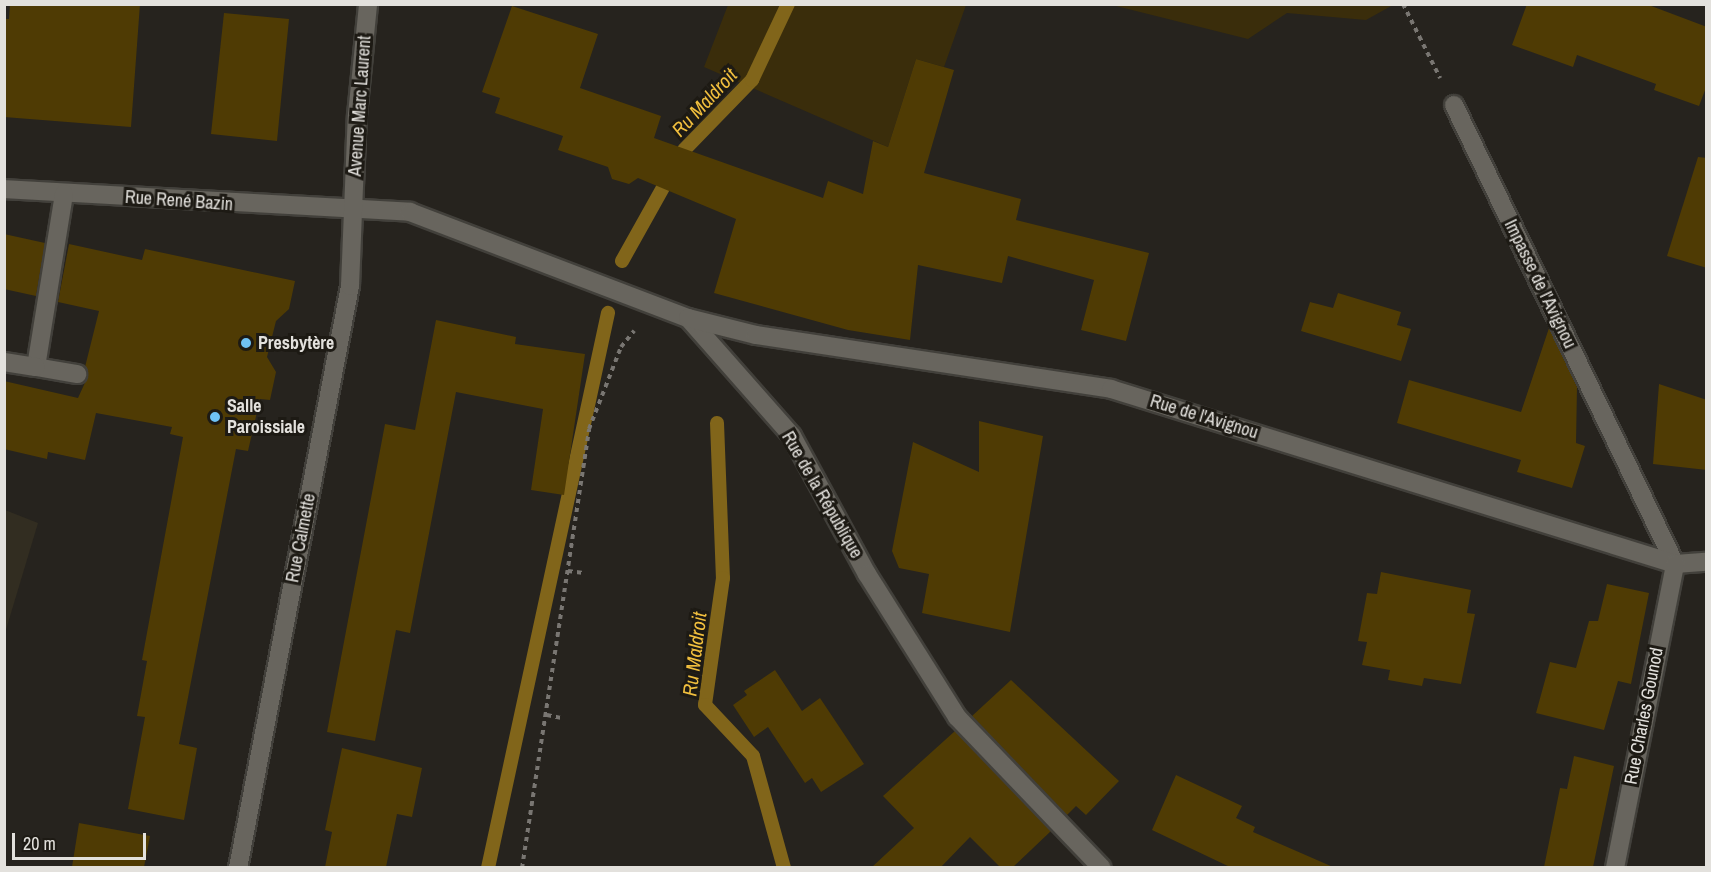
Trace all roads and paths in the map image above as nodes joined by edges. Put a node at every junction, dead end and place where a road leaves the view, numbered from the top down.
1 (368, 4) edge
2 (1403, 4) edge
3 (1454, 105) joint
4 (4, 189) edge
5 (64, 194) junction
6 (354, 208) junction
7 (655, 305) junction
8 (688, 318) junction
9 (4, 362) edge
10 (36, 367) junction
11 (77, 374) dead end
12 (1707, 562) edge
13 (1675, 564) junction
14 (568, 571) junction
15 (584, 573) dead end
16 (546, 715) junction
17 (561, 718) dead end
18 (238, 867) edge
19 (522, 867) edge
20 (1102, 867) edge
21 (1615, 867) edge

1 - 6 street, Avenue Marc Laurent
2 - 3 path
3 - 13 street, Impasse de l'Avignou
4 - 5 street, Rue René Bazin
5 - 6 street, Rue René Bazin
5 - 10 street
6 - 7 street, Rue de la République
6 - 18 street, Rue Calmette
7 - 8 street, Rue de la République
7 - 14 path
8 - 13 street, Rue de l'Avignou
8 - 20 street, Rue de la République
9 - 10 street
10 - 11 street
12 - 13 street, Rue de l'Avignou
13 - 21 street, Rue Charles Gounod
14 - 15 path
14 - 16 path
16 - 17 path
16 - 19 path

